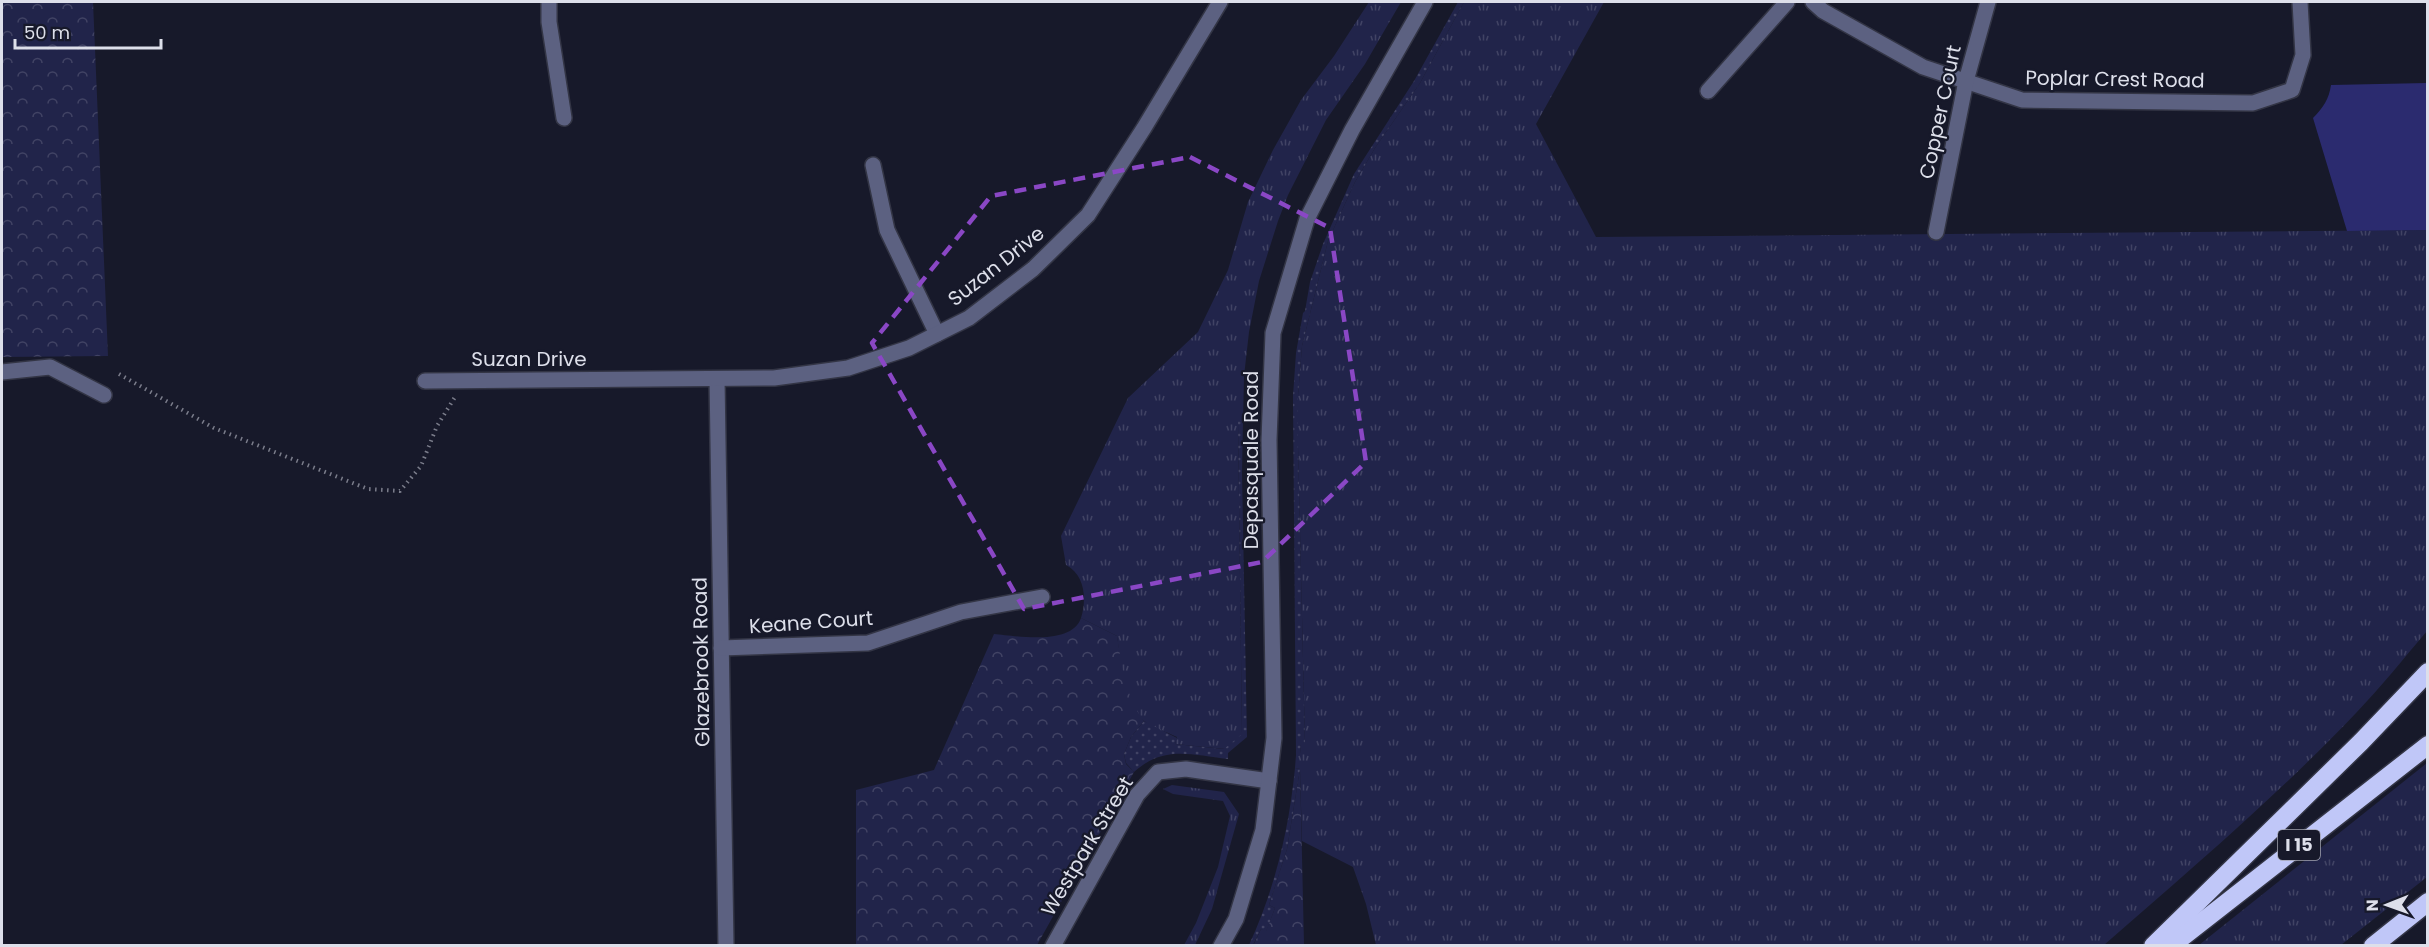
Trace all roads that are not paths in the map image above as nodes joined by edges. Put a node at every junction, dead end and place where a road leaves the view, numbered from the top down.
1 (549, 2) edge
2 (1220, 2) edge
3 (1425, 2) edge
4 (1787, 2) edge
5 (1813, 2) edge
6 (1988, 2) edge
7 (2300, 2) edge
8 (1966, 81) junction
9 (1708, 91) dead end
10 (564, 118) dead end
11 (873, 165) dead end
12 (1936, 232) dead end
13 (937, 334) junction
14 (2, 372) edge
15 (717, 379) junction
16 (425, 381) dead end
17 (104, 395) dead end
18 (1042, 597) dead end
19 (721, 648) junction
20 (2427, 672) edge
21 (2427, 745) edge
22 (1269, 781) junction
23 (2427, 902) edge
24 (726, 945) edge
25 (1053, 945) edge
26 (1221, 945) edge
27 (2153, 945) edge
28 (2171, 945) edge
29 (2373, 945) edge

1 - 10 street
2 - 13 street, Suzan Drive
3 - 22 street, Depasquale Road
4 - 9 street
5 - 8 street, Poplar Crest Road
6 - 8 street, Copper Court
7 - 8 street, Poplar Crest Road
8 - 12 street, Copper Court
11 - 13 street
13 - 15 street, Suzan Drive
14 - 17 street
15 - 16 street, Suzan Drive
15 - 19 street, Glazebrook Road
18 - 19 street, Keane Court
19 - 24 street, Glazebrook Road
20 - 27 highway
21 - 28 highway, I 15
22 - 25 street, Westpark Street
22 - 26 street, Depasquale Road
23 - 29 highway

